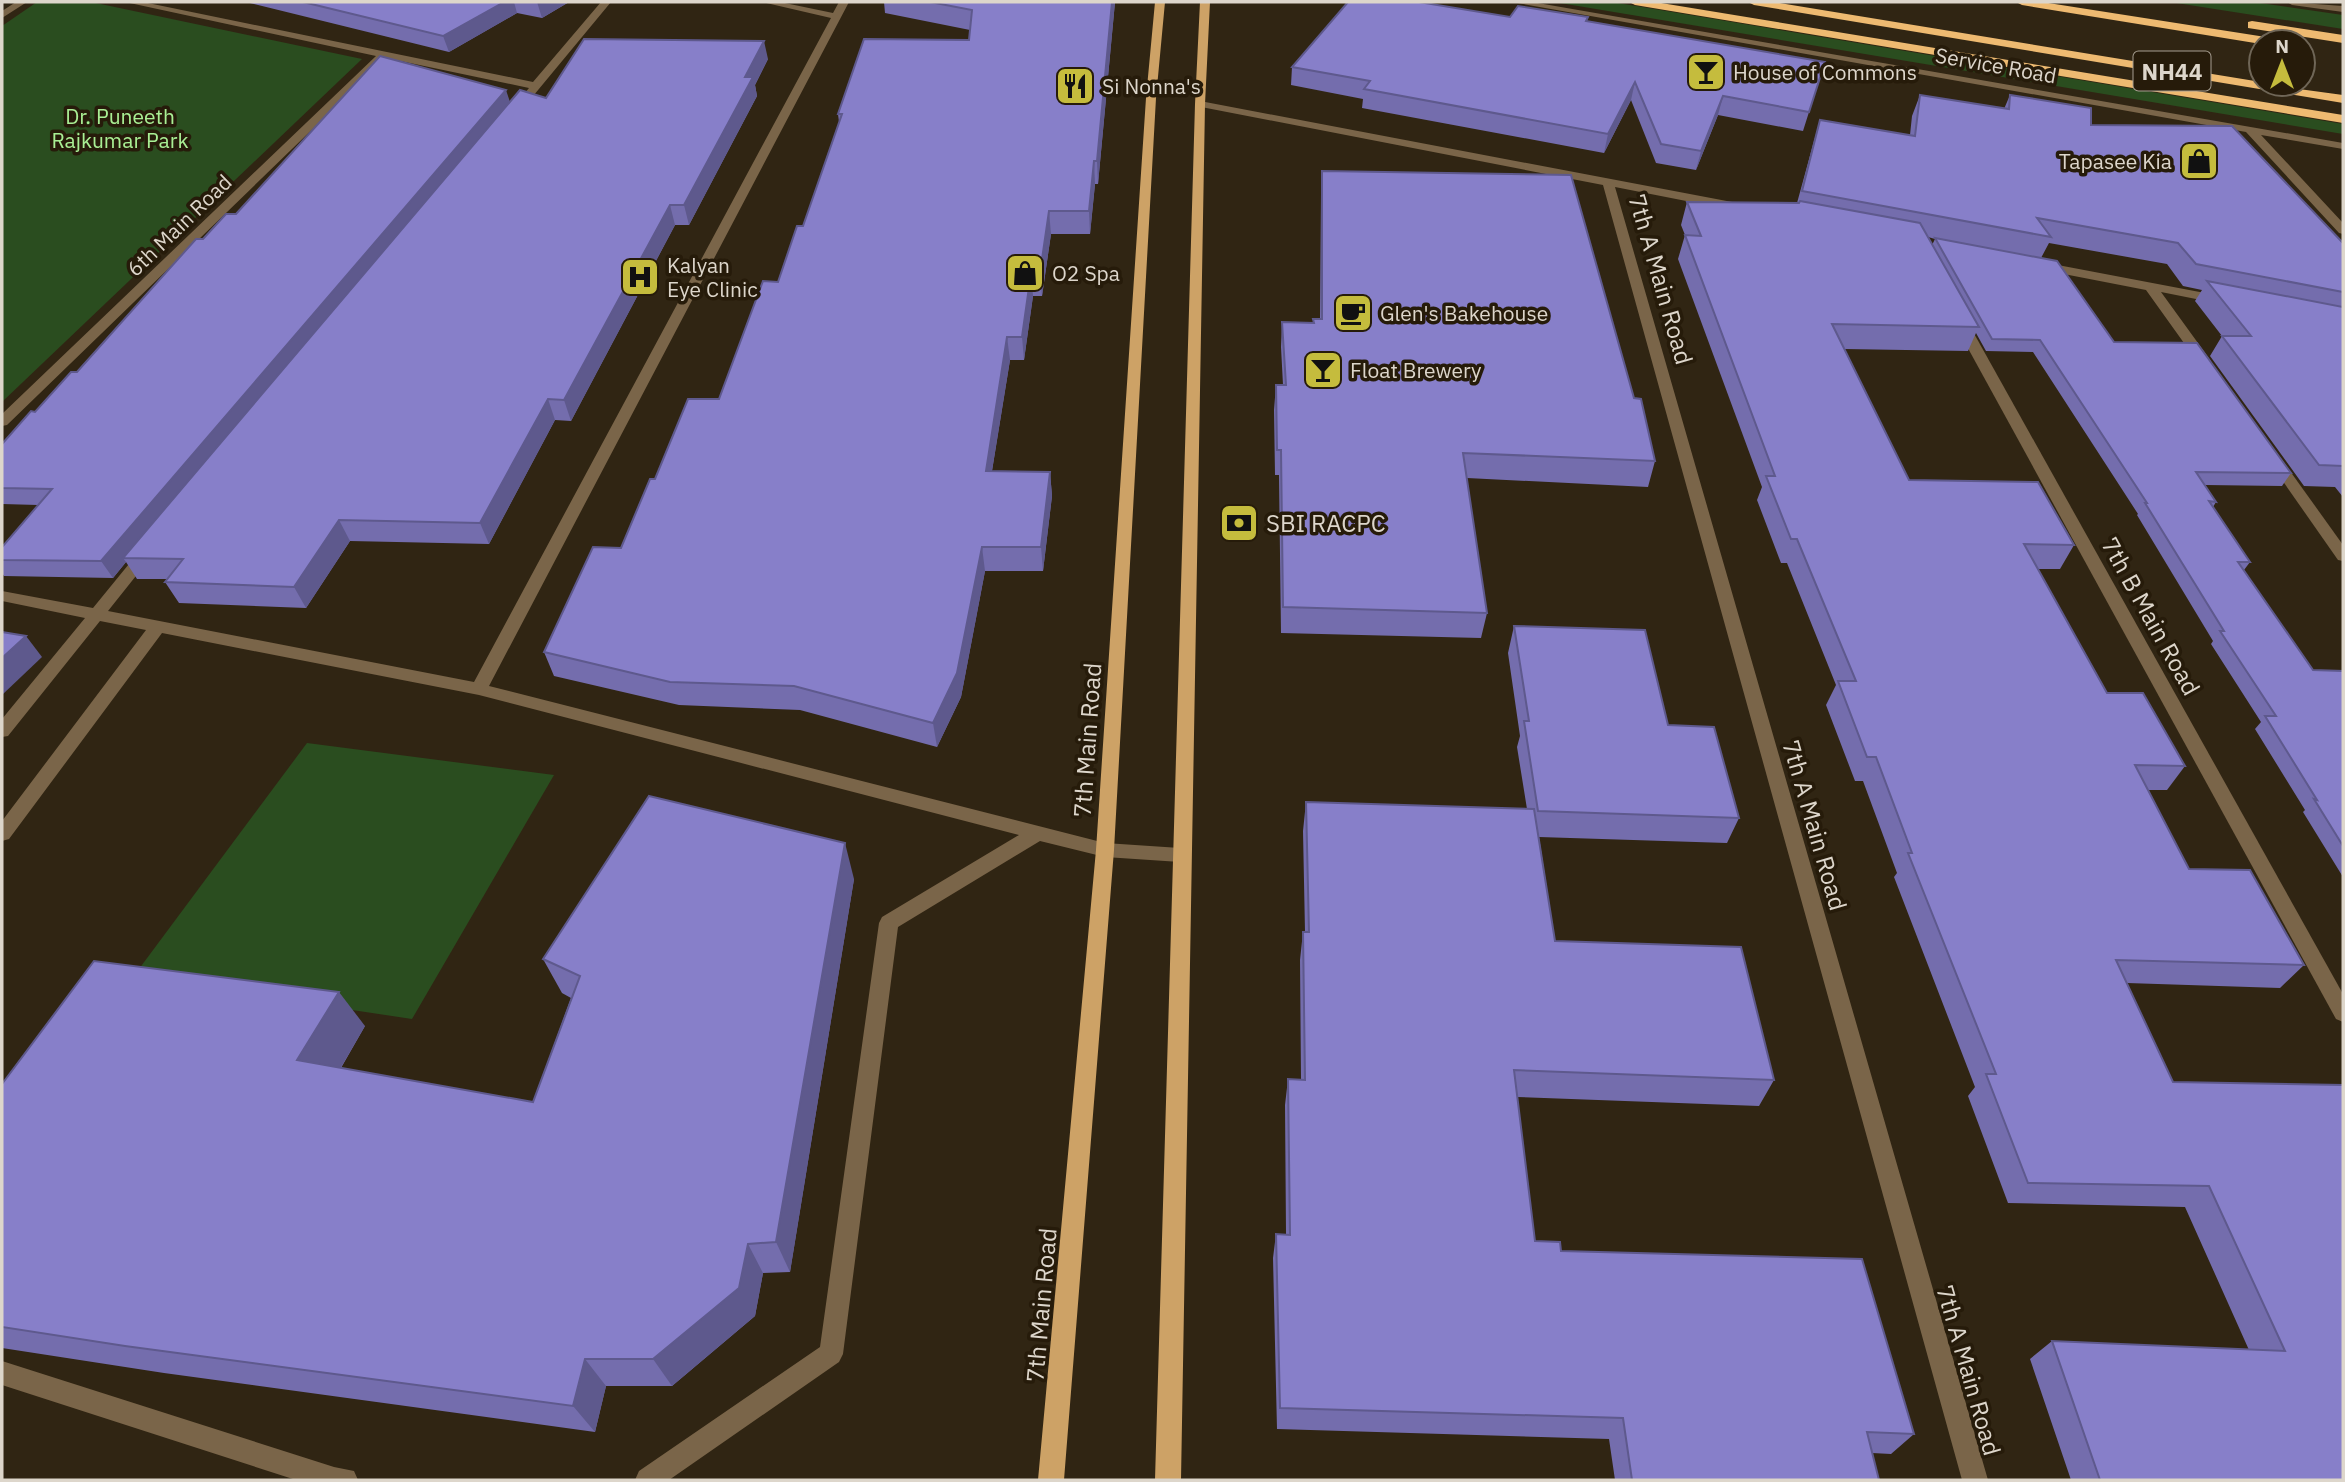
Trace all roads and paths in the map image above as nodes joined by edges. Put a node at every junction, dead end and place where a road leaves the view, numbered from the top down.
1 (22, 2) edge
2 (130, 2) edge
3 (606, 2) edge
4 (767, 2) edge
5 (844, 2) edge
6 (1160, 2) edge
7 (1205, 2) edge
8 (1517, 2) edge
9 (1635, 2) edge
10 (1754, 2) edge
11 (2022, 2) edge
12 (2292, 2) edge
13 (2339, 7) edge
14 (2, 16) edge
15 (836, 16) junction
16 (2237, 23) dead end
17 (2247, 38) edge
18 (2343, 39) edge
19 (383, 55) junction
20 (536, 86) junction
21 (2343, 99) edge
22 (1200, 104) junction
23 (510, 118) edge
24 (2343, 119) edge
25 (2249, 129) junction
26 (2343, 146) edge
27 (1608, 182) junction
28 (1742, 208) edge
29 (2343, 230) edge
30 (2033, 264) edge
31 (2151, 287) junction
32 (1949, 302) edge
33 (2233, 302) edge
34 (2215, 376) edge
35 (2, 422) edge
36 (2263, 444) edge
37 (157, 540) edge
38 (2343, 556) edge
39 (2, 596) edge
40 (95, 614) junction
41 (158, 626) junction
42 (479, 689) junction
43 (2, 732) edge
44 (1038, 833) junction
45 (2, 834) edge
46 (1104, 850) junction
47 (1181, 855) junction
48 (2343, 1013) edge
49 (2, 1373) edge
50 (345, 1480) edge
51 (648, 1480) edge
52 (1051, 1480) edge
53 (1168, 1480) edge
54 (1975, 1480) edge

1 - 14 street
2 - 19 street
3 - 20 street
4 - 15 street
5 - 15 street
6 - 46 main road, 7th Main Road
7 - 22 main road
8 - 25 street, Service Road
9 - 24 highway
10 - 21 highway, NH44
11 - 17 highway, NH44
12 - 13 street
15 - 42 street
16 - 18 highway
19 - 20 street
19 - 35 street, 6th Main Road
20 - 23 street
22 - 27 street
22 - 47 main road
25 - 26 street, Service Road
25 - 29 street
27 - 28 street
27 - 54 street, 7th A Main Road
30 - 31 street
31 - 33 street
31 - 34 street
32 - 48 street, 7th B Main Road
36 - 38 street
37 - 40 street
39 - 40 street
40 - 41 street
40 - 43 street
41 - 42 street
41 - 45 street
42 - 44 street
44 - 46 street
44 - 51 street
46 - 47 street
46 - 52 main road, 7th Main Road
47 - 53 main road
49 - 50 street

